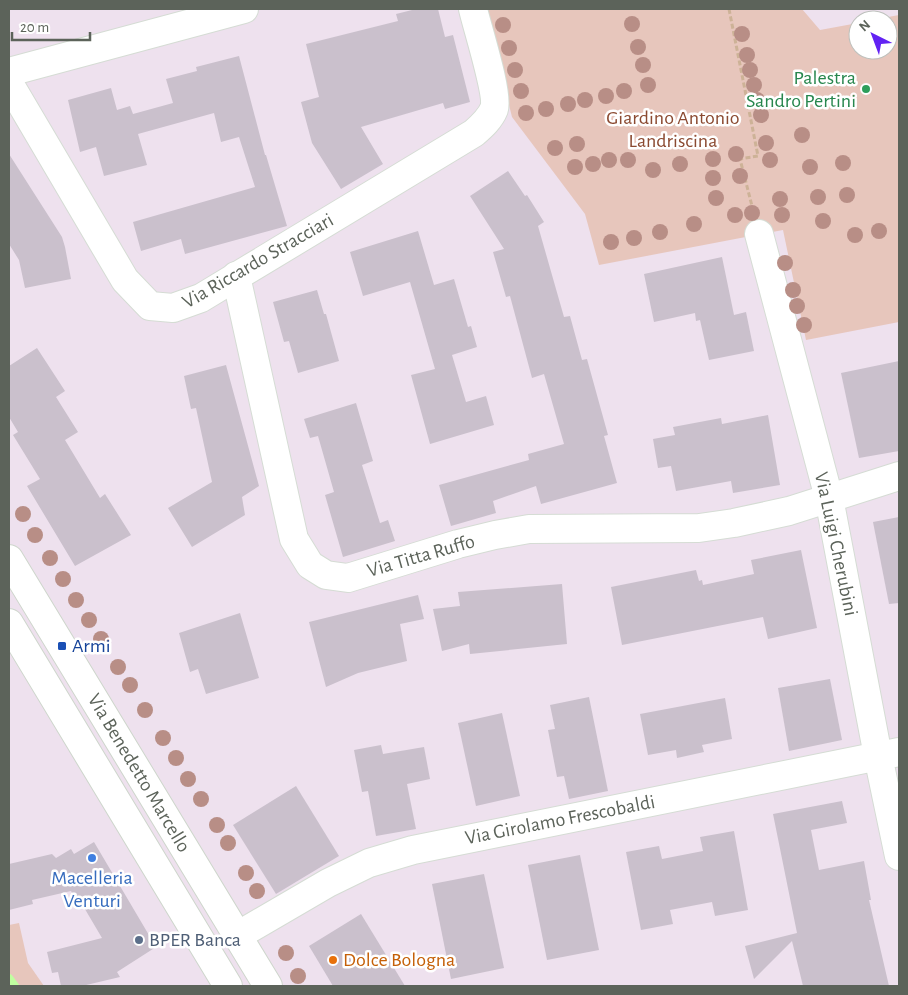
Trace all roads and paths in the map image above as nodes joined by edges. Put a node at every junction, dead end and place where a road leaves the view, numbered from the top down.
1 (244, 9) edge
2 (473, 9) edge
3 (729, 9) edge
4 (9, 72) edge
5 (9, 83) edge
6 (759, 234) joint
7 (236, 276) junction
8 (899, 476) edge
9 (829, 498) junction
10 (9, 559) edge
11 (9, 623) edge
12 (888, 754) edge
13 (899, 856) edge
14 (237, 936) junction
15 (228, 986) edge
16 (268, 986) edge

1 - 4 street
2 - 7 street, Via Riccardo Stracciari
3 - 6 path
5 - 7 street, Via Riccardo Stracciari
6 - 9 street, Via Luigi Cherubini
7 - 9 street, Via Titta Ruffo
8 - 9 street, Via Titta Ruffo
9 - 12 street, Via Luigi Cherubini
10 - 14 street, Via Benedetto Marcello
11 - 15 street, Via Benedetto Marcello
12 - 13 street, Via Luigi Cherubini
12 - 14 street, Via Girolamo Frescobaldi
14 - 16 street, Via Benedetto Marcello

